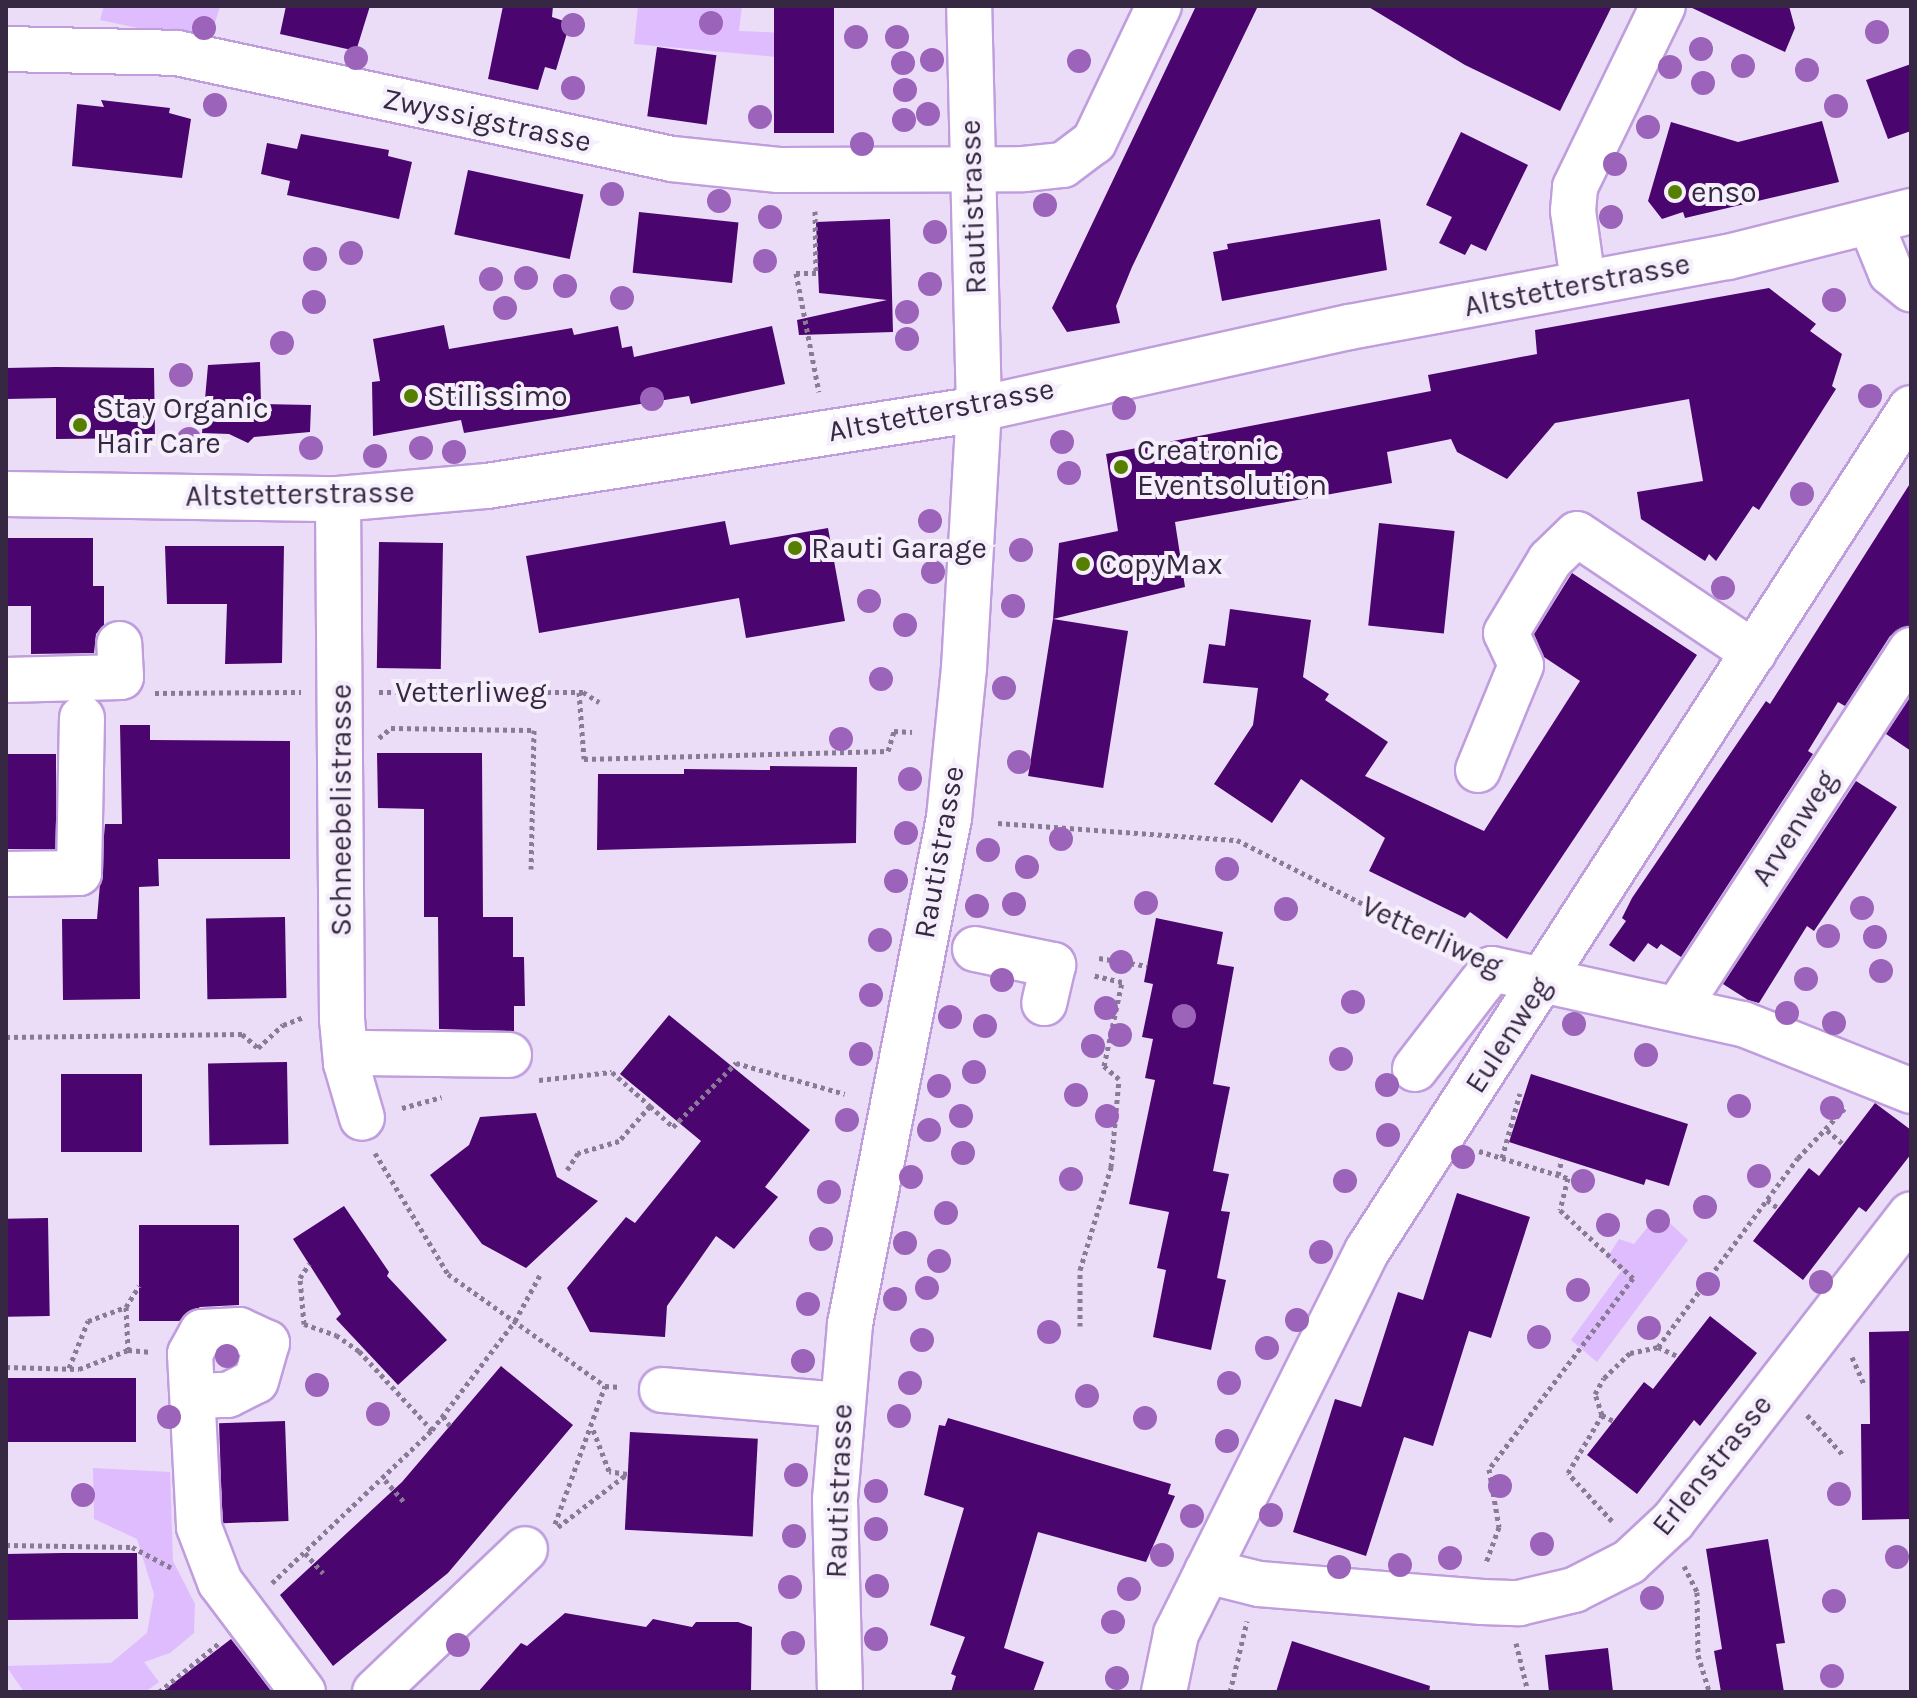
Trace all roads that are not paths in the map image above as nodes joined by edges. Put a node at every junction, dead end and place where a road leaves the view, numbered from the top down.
1 (969, 6) edge
2 (1159, 6) edge
3 (1663, 6) edge
4 (6, 49) edge
5 (970, 170) junction
6 (1891, 218) edge
7 (1583, 282) junction
8 (1911, 289) edge
9 (1911, 408) edge
10 (979, 409) junction
11 (6, 494) edge
12 (338, 499) junction
13 (119, 644) dead end
14 (1911, 650) edge
15 (1754, 653) junction
16 (6, 680) edge
17 (82, 718) dead end
18 (1478, 770) dead end
19 (6, 874) edge
20 (975, 949) dead end
21 (1051, 975) road end
22 (1542, 981) junction
23 (1679, 1006) junction
24 (346, 1063) junction
25 (517, 1069) road end
26 (1415, 1069) dead end
27 (1892, 1083) edge
28 (367, 1133) road end
29 (1911, 1214) edge
30 (662, 1390) road end
31 (193, 1396) dead end
32 (842, 1405) junction
33 (525, 1549) dead end
34 (1207, 1571) junction
35 (303, 1692) edge
36 (375, 1692) edge
37 (840, 1692) edge
38 (1164, 1692) edge

1 - 5 street, Rautistrasse
2 - 5 street, Zwyssigstrasse
3 - 7 street
4 - 5 street, Zwyssigstrasse
5 - 10 street, Rautistrasse
6 - 7 street, Altstetterstrasse
6 - 8 street
7 - 10 street, Altstetterstrasse
9 - 15 street, Eulenweg
10 - 12 street, Altstetterstrasse
10 - 32 street, Rautistrasse
11 - 12 street, Altstetterstrasse
12 - 24 street, Schneebelistrasse
13 - 16 street
14 - 23 street, Arvenweg
15 - 18 street
15 - 22 street, Eulenweg
17 - 19 street
20 - 21 street
22 - 23 street, Vetterliweg
22 - 26 street, Vetterliweg
22 - 34 street, Eulenweg
23 - 27 street, Vetterliweg
24 - 25 street
24 - 28 street, Schneebelistrasse
29 - 34 street, Erlenstrasse
30 - 32 street
31 - 35 street
32 - 37 street, Rautistrasse
33 - 36 street
34 - 38 street, Eulenweg

